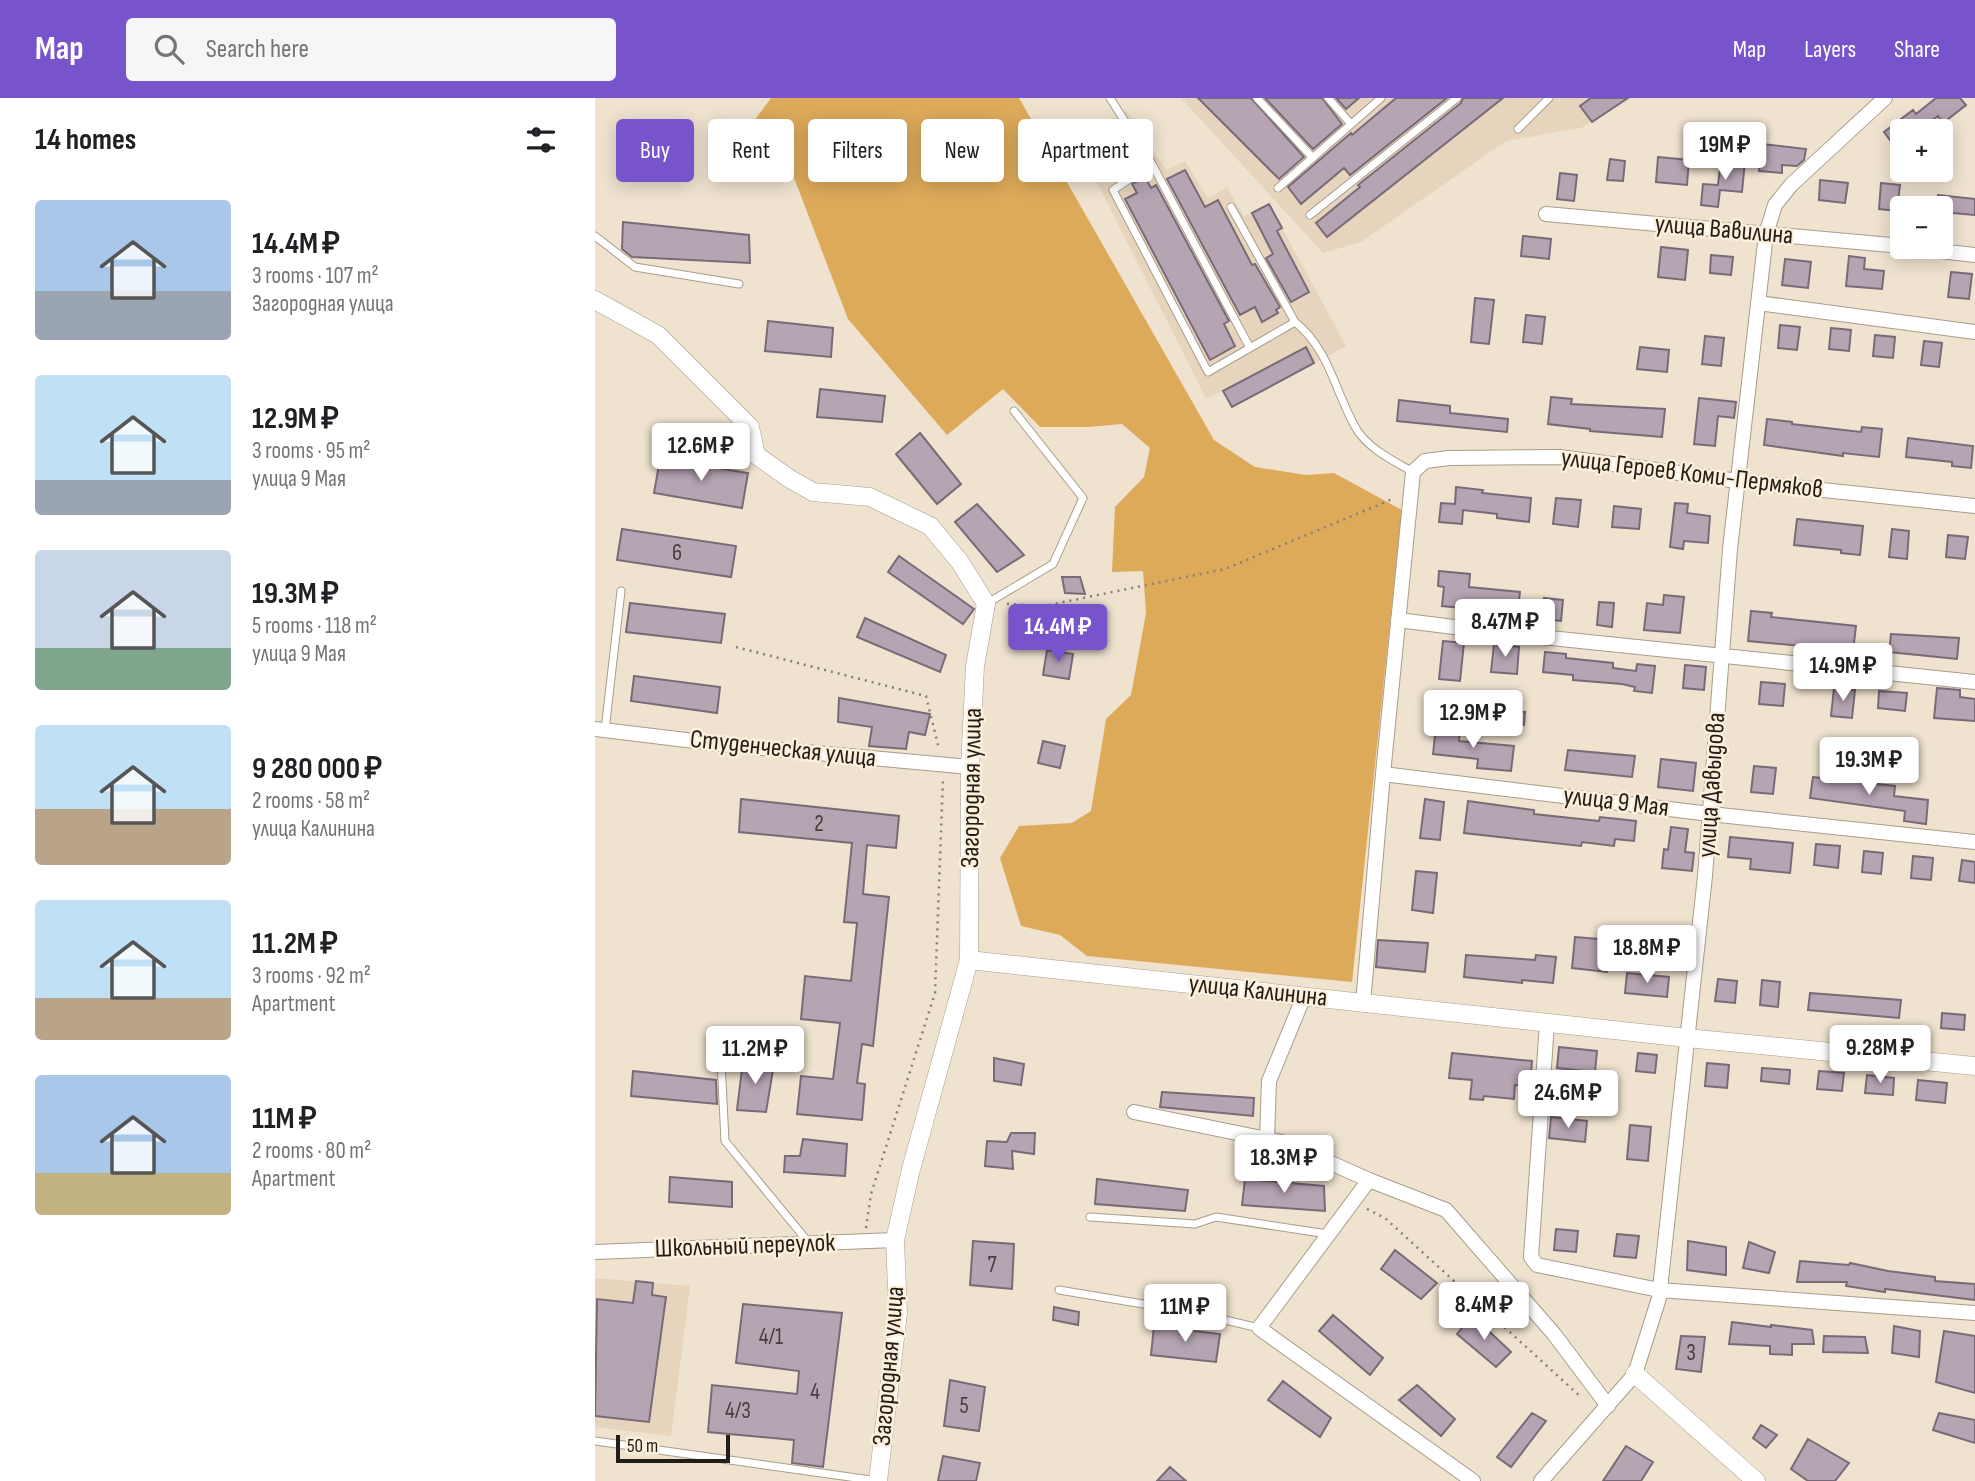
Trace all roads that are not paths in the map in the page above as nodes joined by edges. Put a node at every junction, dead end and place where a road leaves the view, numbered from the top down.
1 (1110, 98) edge
2 (1258, 98) edge
3 (1328, 98) edge
4 (1381, 98) edge
5 (1457, 98) edge
6 (1549, 98) edge
7 (1885, 98) edge
8 (1123, 119) edge
9 (1351, 124) junction
10 (1518, 129) dead end
11 (1313, 158) junction
12 (1153, 166) edge
13 (1125, 182) edge
14 (1278, 188) dead end
15 (1231, 207) dead end
16 (1546, 214) dead end
17 (1310, 215) dead end
18 (1766, 234) junction
19 (595, 236) edge
20 (1890, 246) edge
21 (1953, 253) edge
22 (1975, 255) edge
23 (739, 284) dead end
24 (595, 300) edge
25 (1758, 303) junction
26 (1296, 322) junction
27 (1975, 332) edge
28 (1250, 348) junction
29 (1014, 411) dead end
30 (1413, 472) junction
31 (1738, 481) junction
32 (1975, 506) edge
33 (621, 592) dead end
34 (986, 604) junction
35 (1398, 620) junction
36 (1722, 657) junction
37 (1975, 682) edge
38 (600, 730) edge
39 (970, 767) junction
40 (1383, 774) junction
41 (1710, 814) junction
42 (1975, 842) edge
43 (969, 960) junction
44 (1304, 996) junction
45 (1363, 1003) junction
46 (1547, 1023) junction
47 (1687, 1038) junction
48 (722, 1061) dead end
49 (1975, 1066) edge
50 (1134, 1112) dead end
51 (1267, 1139) junction
52 (1369, 1180) junction
53 (1090, 1217) dead end
54 (1327, 1234) junction
55 (895, 1240) junction
56 (810, 1244) junction
57 (595, 1252) edge
58 (1059, 1290) dead end
59 (1660, 1290) junction
60 (1975, 1313) edge
61 (1259, 1328) junction
62 (1635, 1374) junction
63 (1604, 1410) junction
64 (595, 1441) edge
65 (878, 1481) edge
66 (1473, 1481) edge
67 (1541, 1481) edge
68 (1756, 1481) edge

1 - 8 lane
2 - 11 lane
3 - 9 lane
4 - 9 lane
5 - 17 lane
6 - 10 lane
7 - 18 street, улица Давыдова
9 - 11 lane
11 - 14 lane
12 - 28 lane
13 - 28 lane
15 - 26 lane
16 - 18 street, улица Вавилина
18 - 20 street, улица Вавилина
18 - 25 street, улица Давыдова
19 - 23 lane
21 - 22 street, улица Вавилина
24 - 34 street
25 - 27 street
25 - 31 street, улица Давыдова
26 - 28 lane
26 - 30 lane
29 - 34 lane
30 - 31 street, улица Героев Коми-Пермяков
30 - 35 street
31 - 32 street, улица Героев Коми-Пермяков
31 - 36 street, улица Давыдова
33 - 38 lane
34 - 39 street, Загородная улица
35 - 36 street
35 - 40 street
36 - 37 street
36 - 41 street, улица Давыдова
38 - 39 street, Студенческая улица
39 - 43 street, Загородная улица
40 - 41 street, улица 9 Мая
40 - 45 street
41 - 42 street, улица 9 Мая
41 - 47 street, улица Давыдова
43 - 44 street, улица Калинина
43 - 55 street, Загородная улица
44 - 45 street, улица Калинина
44 - 51 street
45 - 46 street, улица Калинина
46 - 47 street, улица Калинина
46 - 59 street
47 - 49 street, улица Калинина
47 - 59 street, улица Давыдова
48 - 56 lane
50 - 51 street
51 - 52 street
52 - 54 street
52 - 63 street
53 - 54 lane
54 - 61 street
55 - 56 street, Школьный переулок
55 - 65 street, Загородная улица
56 - 57 street, Школьный переулок
58 - 61 lane
59 - 60 street
59 - 62 street, улица Давыдова
61 - 66 street
62 - 63 street, улица Давыдова
62 - 68 street
63 - 67 street, улица Давыдова
64 - 65 lane

